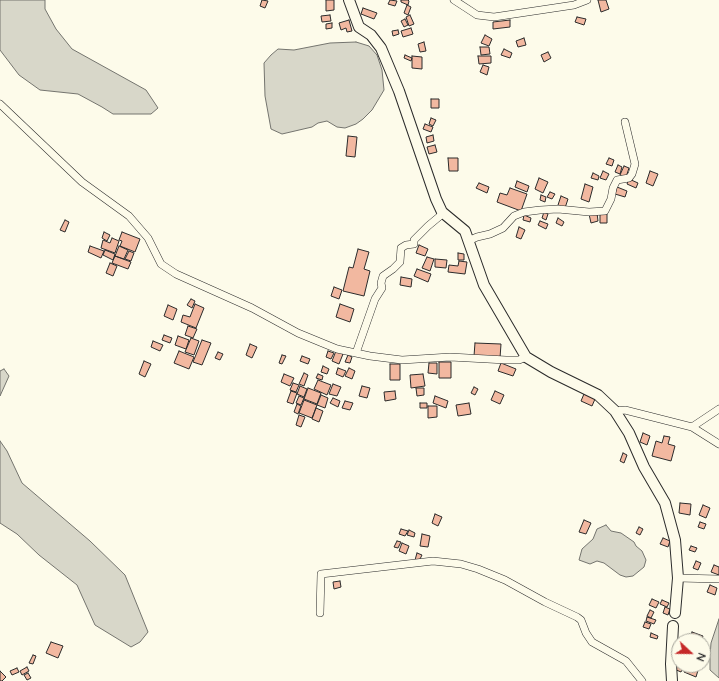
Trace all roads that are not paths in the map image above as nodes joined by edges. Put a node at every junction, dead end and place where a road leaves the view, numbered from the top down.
1 (349, 0) edge
2 (454, 0) edge
3 (587, 0) edge
4 (0, 104) edge
5 (625, 122) dead end
6 (442, 212) junction
7 (468, 241) junction
8 (356, 353) junction
9 (526, 357) junction
10 (719, 409) edge
11 (615, 411) junction
12 (692, 427) junction
13 (719, 444) edge
14 (678, 578) junction
15 (719, 579) edge
16 (320, 613) dead end
17 (675, 613) dead end
18 (673, 626) dead end
19 (642, 681) edge
20 (672, 681) edge

1 - 6 street
2 - 3 street
4 - 8 street
5 - 7 street
6 - 7 street
6 - 8 street
7 - 9 street
8 - 9 street
9 - 11 street
10 - 12 street
11 - 12 street
11 - 14 street
12 - 13 street
14 - 15 street
14 - 17 street
16 - 19 street
18 - 20 street

